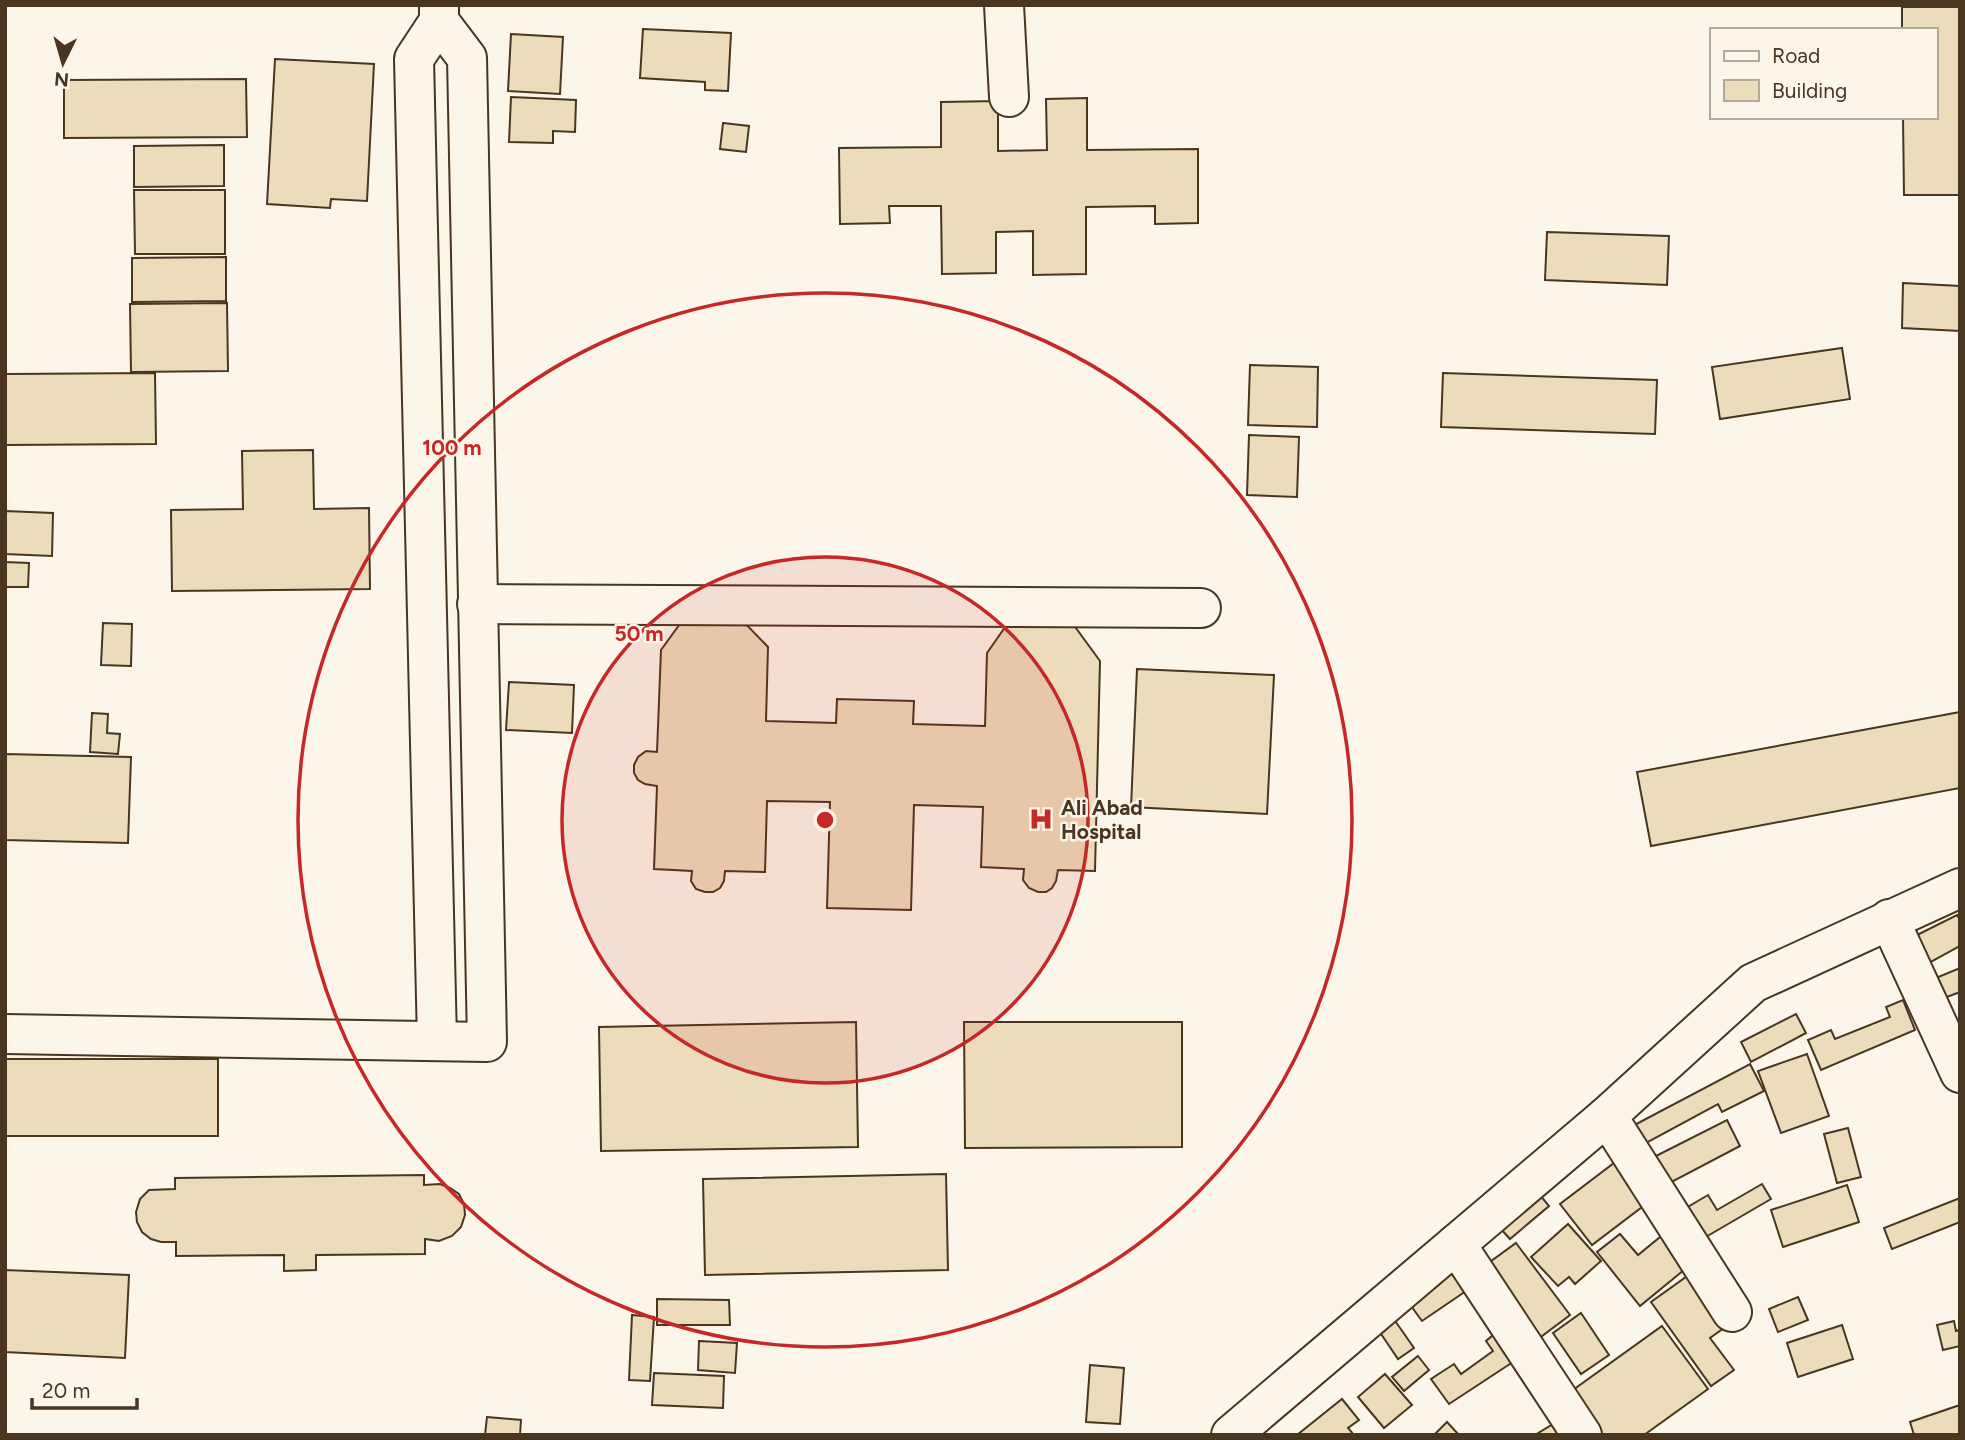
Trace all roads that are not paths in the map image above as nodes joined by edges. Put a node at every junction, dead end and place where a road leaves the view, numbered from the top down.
1 (1004, 5) edge
2 (439, 13) edge
3 (1009, 97) dead end
4 (477, 604) junction
5 (1201, 608) dead end
6 (1960, 888) edge
7 (1889, 919) junction
8 (5, 1034) edge
9 (437, 1041) junction
10 (1960, 1073) edge
11 (1607, 1116) junction
12 (1456, 1244) junction
13 (1732, 1312) dead end
14 (1231, 1435) edge
15 (1582, 1435) edge

1 - 3 street
2 - 4 street
2 - 9 street
4 - 5 street
4 - 9 street
6 - 7 street
7 - 10 street
7 - 11 street
8 - 9 street
11 - 12 street
11 - 13 street
12 - 14 street
12 - 15 street

